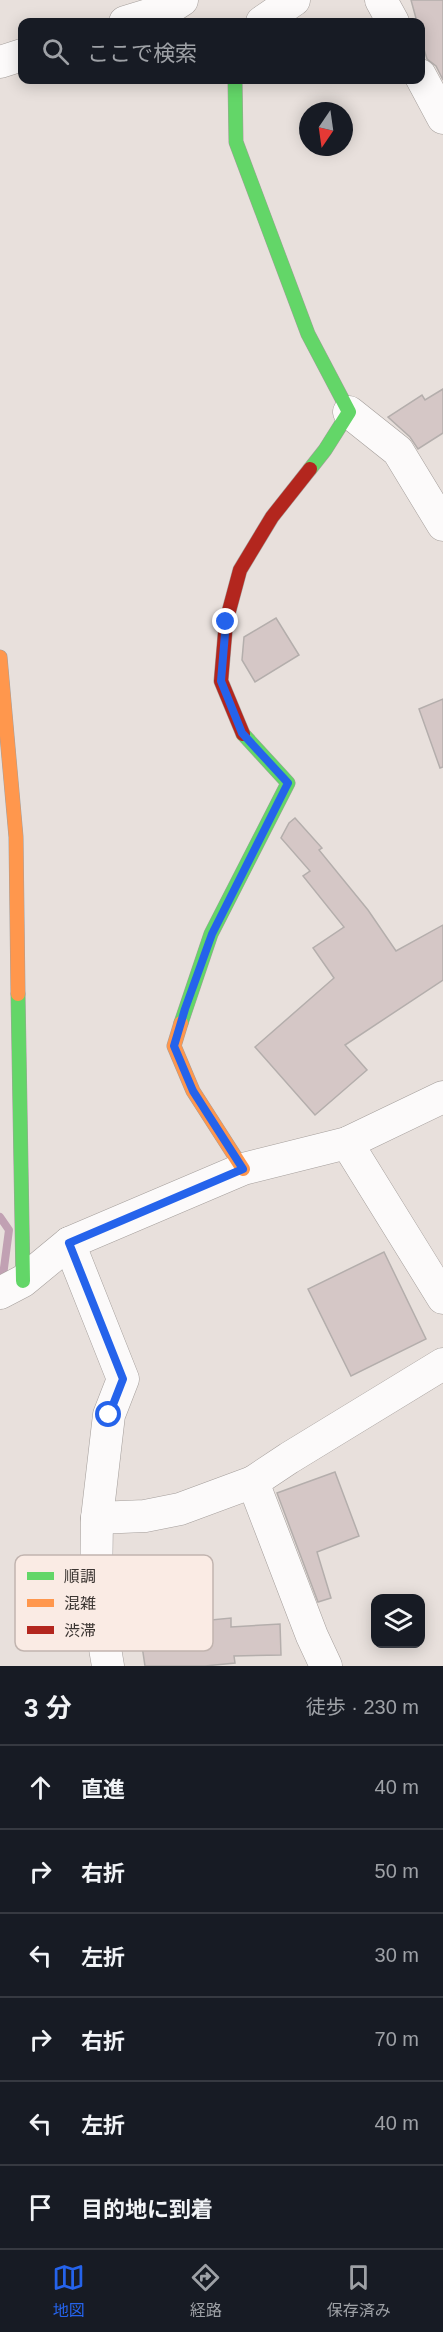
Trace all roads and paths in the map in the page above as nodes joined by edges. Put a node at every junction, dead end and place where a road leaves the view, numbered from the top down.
1 (182, 0) edge
2 (294, 0) edge
3 (381, 0) edge
4 (138, 18) edge
5 (268, 18) edge
6 (391, 18) edge
7 (18, 56) edge
8 (0, 62) edge
9 (235, 84) edge
10 (425, 84) edge
11 (443, 118) edge
12 (349, 412) junction
13 (443, 525) edge
14 (0, 657) edge
15 (443, 1096) edge
16 (347, 1143) junction
17 (243, 1169) junction
18 (69, 1243) junction
19 (11, 1287) edge
20 (443, 1298) edge
21 (443, 1364) edge
22 (253, 1482) junction
23 (97, 1518) junction
24 (97, 1555) edge
25 (105, 1651) edge
26 (108, 1666) edge
27 (326, 1666) edge

1 - 4 street
2 - 5 street
3 - 6 street
7 - 8 street
9 - 12 street
10 - 11 street
12 - 13 street
12 - 17 street
14 - 19 street
15 - 16 street
16 - 17 street
16 - 20 street
17 - 18 street
18 - 19 street
18 - 23 street
21 - 22 street
22 - 23 street
22 - 27 street
23 - 24 street
25 - 26 street

